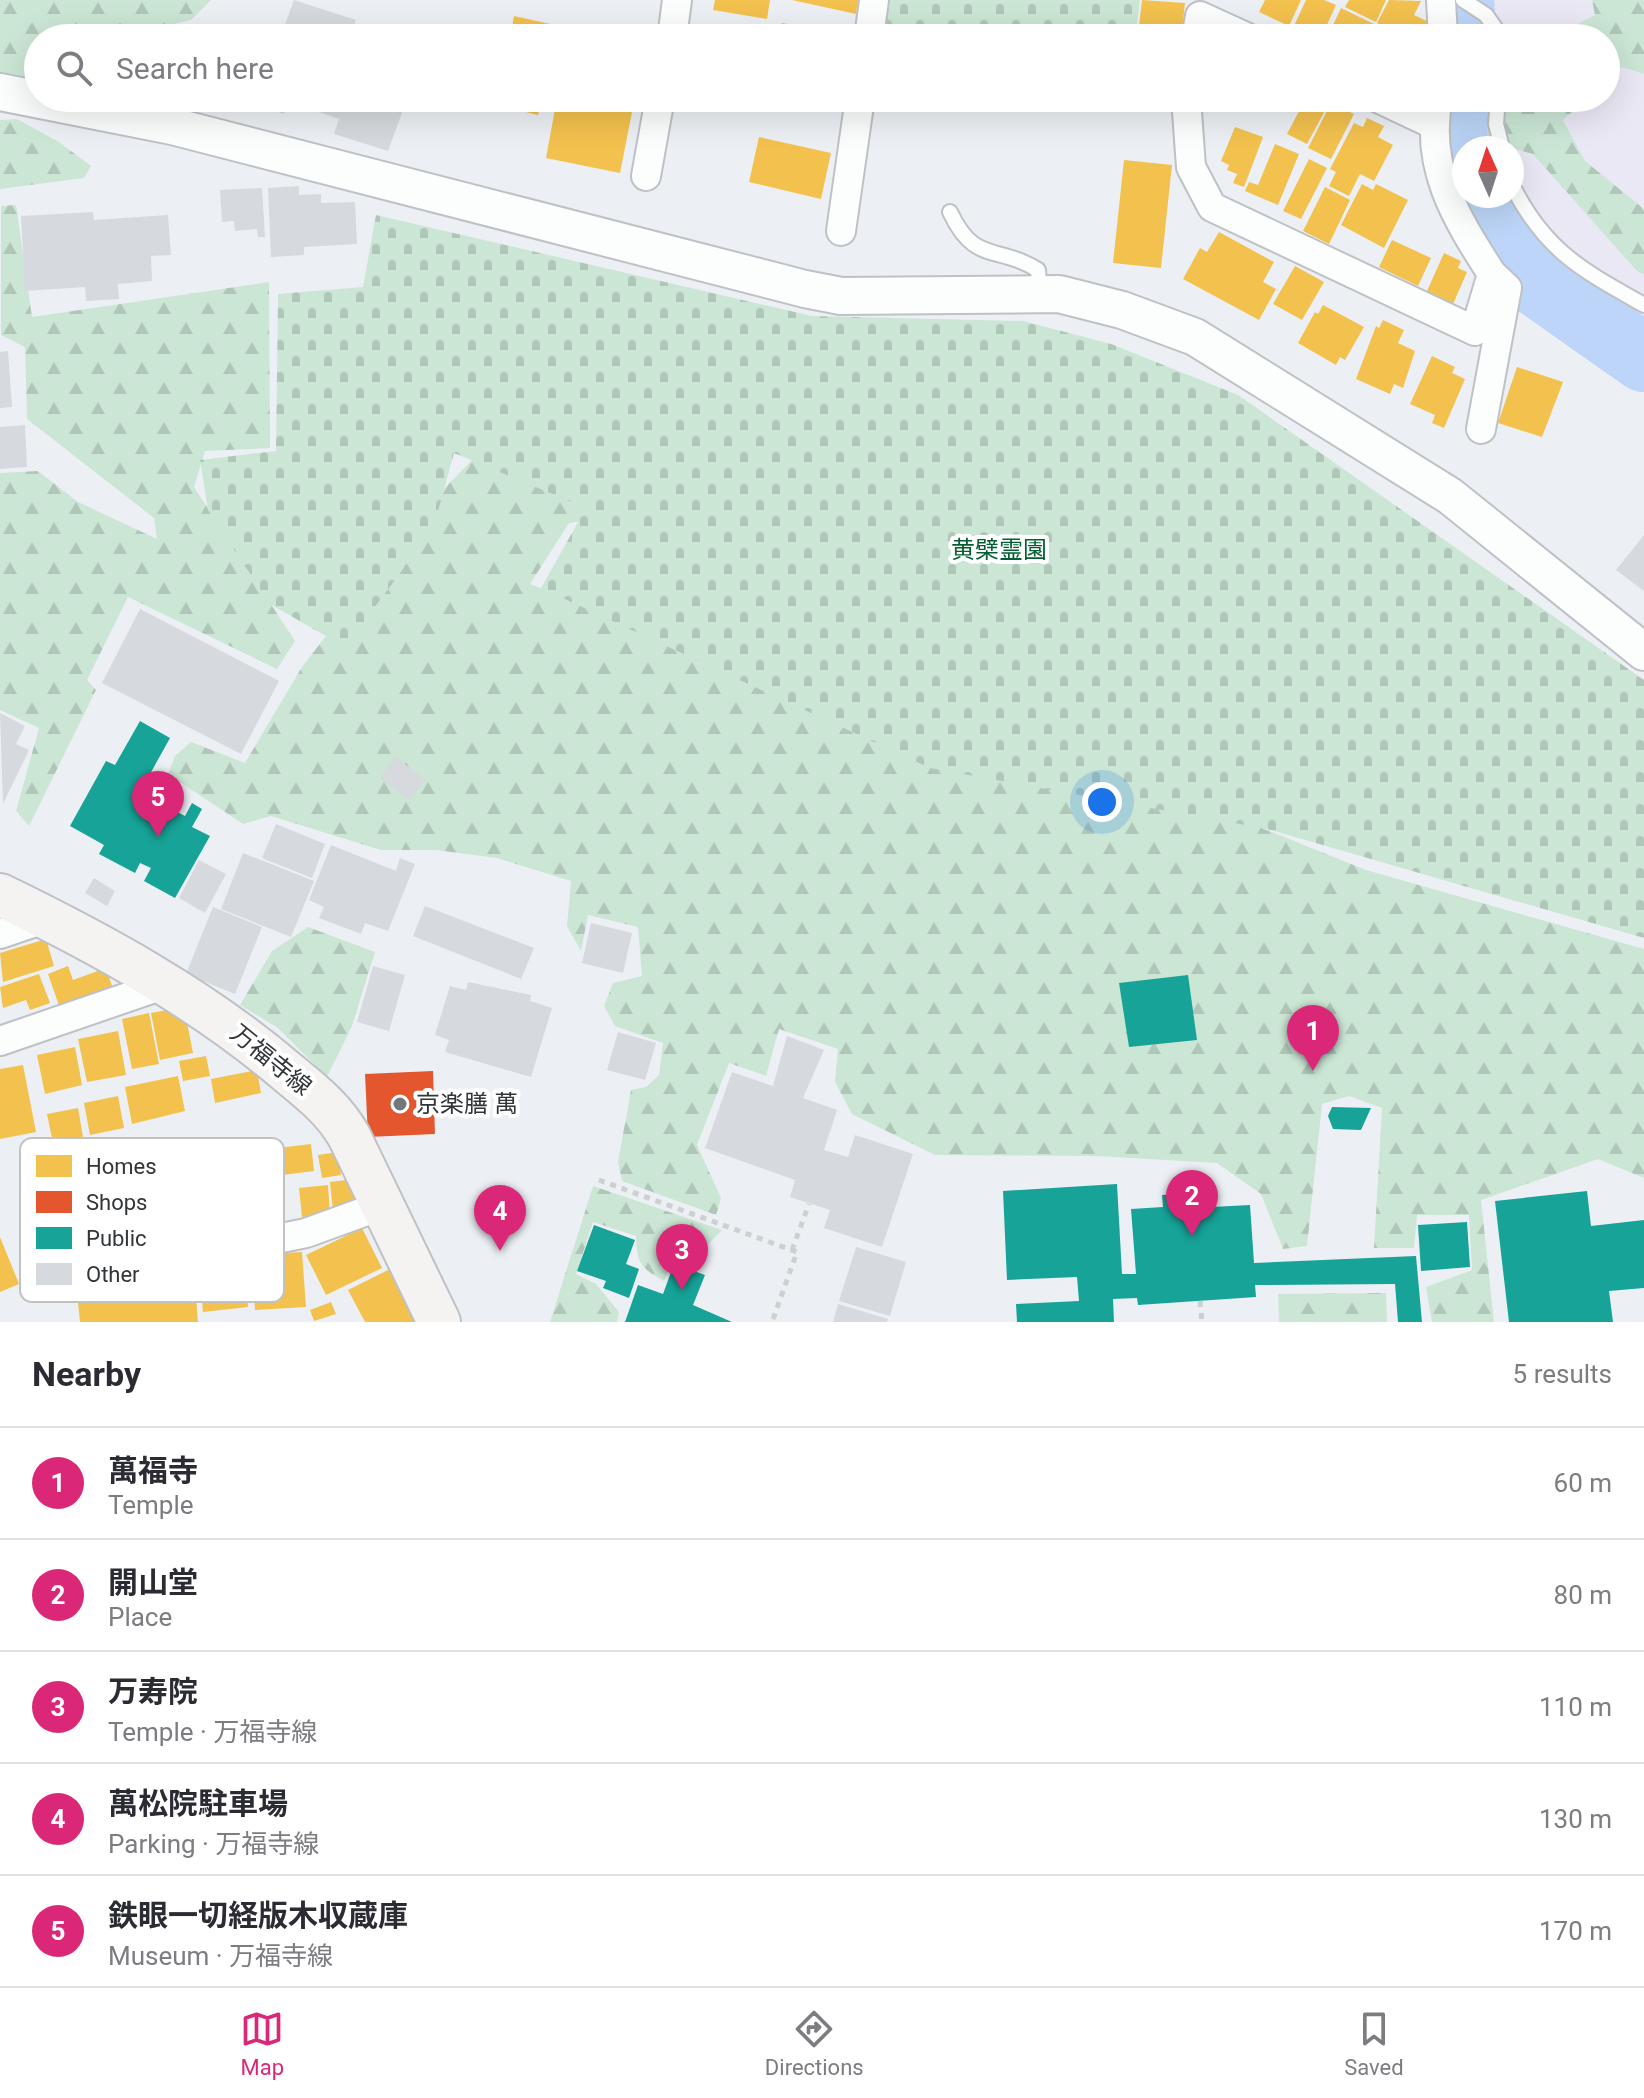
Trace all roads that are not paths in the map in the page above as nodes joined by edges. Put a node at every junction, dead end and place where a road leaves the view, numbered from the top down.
1 (677, 0) edge
2 (874, 0) edge
3 (1441, 0) edge
4 (1463, 0) edge
5 (674, 24) edge
6 (871, 24) edge
7 (1199, 24) edge
8 (1217, 24) edge
9 (1443, 24) edge
10 (1492, 24) edge
11 (0, 92) edge
12 (24, 97) edge
13 (101, 112) edge
14 (657, 112) edge
15 (858, 112) edge
16 (1187, 112) edge
17 (1436, 112) edge
18 (1497, 112) edge
19 (1499, 136) edge
20 (646, 176) dead end
21 (1524, 206) edge
22 (950, 212) dead end
23 (841, 231) dead end
24 (1492, 274) junction
25 (1040, 295) junction
26 (1644, 305) edge
27 (1481, 429) dead end
28 (1644, 652) edge
29 (0, 895) edge
30 (47, 918) junction
31 (0, 934) edge
32 (166, 984) junction
33 (0, 1041) edge
34 (383, 1205) junction
35 (284, 1238) edge
36 (439, 1322) edge

1 - 5 street
2 - 6 street
3 - 9 street
4 - 10 lane
7 - 8 street
11 - 12 street
13 - 25 street
14 - 20 street
15 - 23 street
16 - 24 street
17 - 24 street
18 - 19 lane
21 - 26 lane
22 - 25 lane
24 - 27 street
25 - 28 street
29 - 30 main road, 万福寺線
30 - 31 street
30 - 32 main road, 万福寺線
32 - 33 street
32 - 34 main road, 万福寺線
34 - 35 street
34 - 36 main road, 万福寺線

